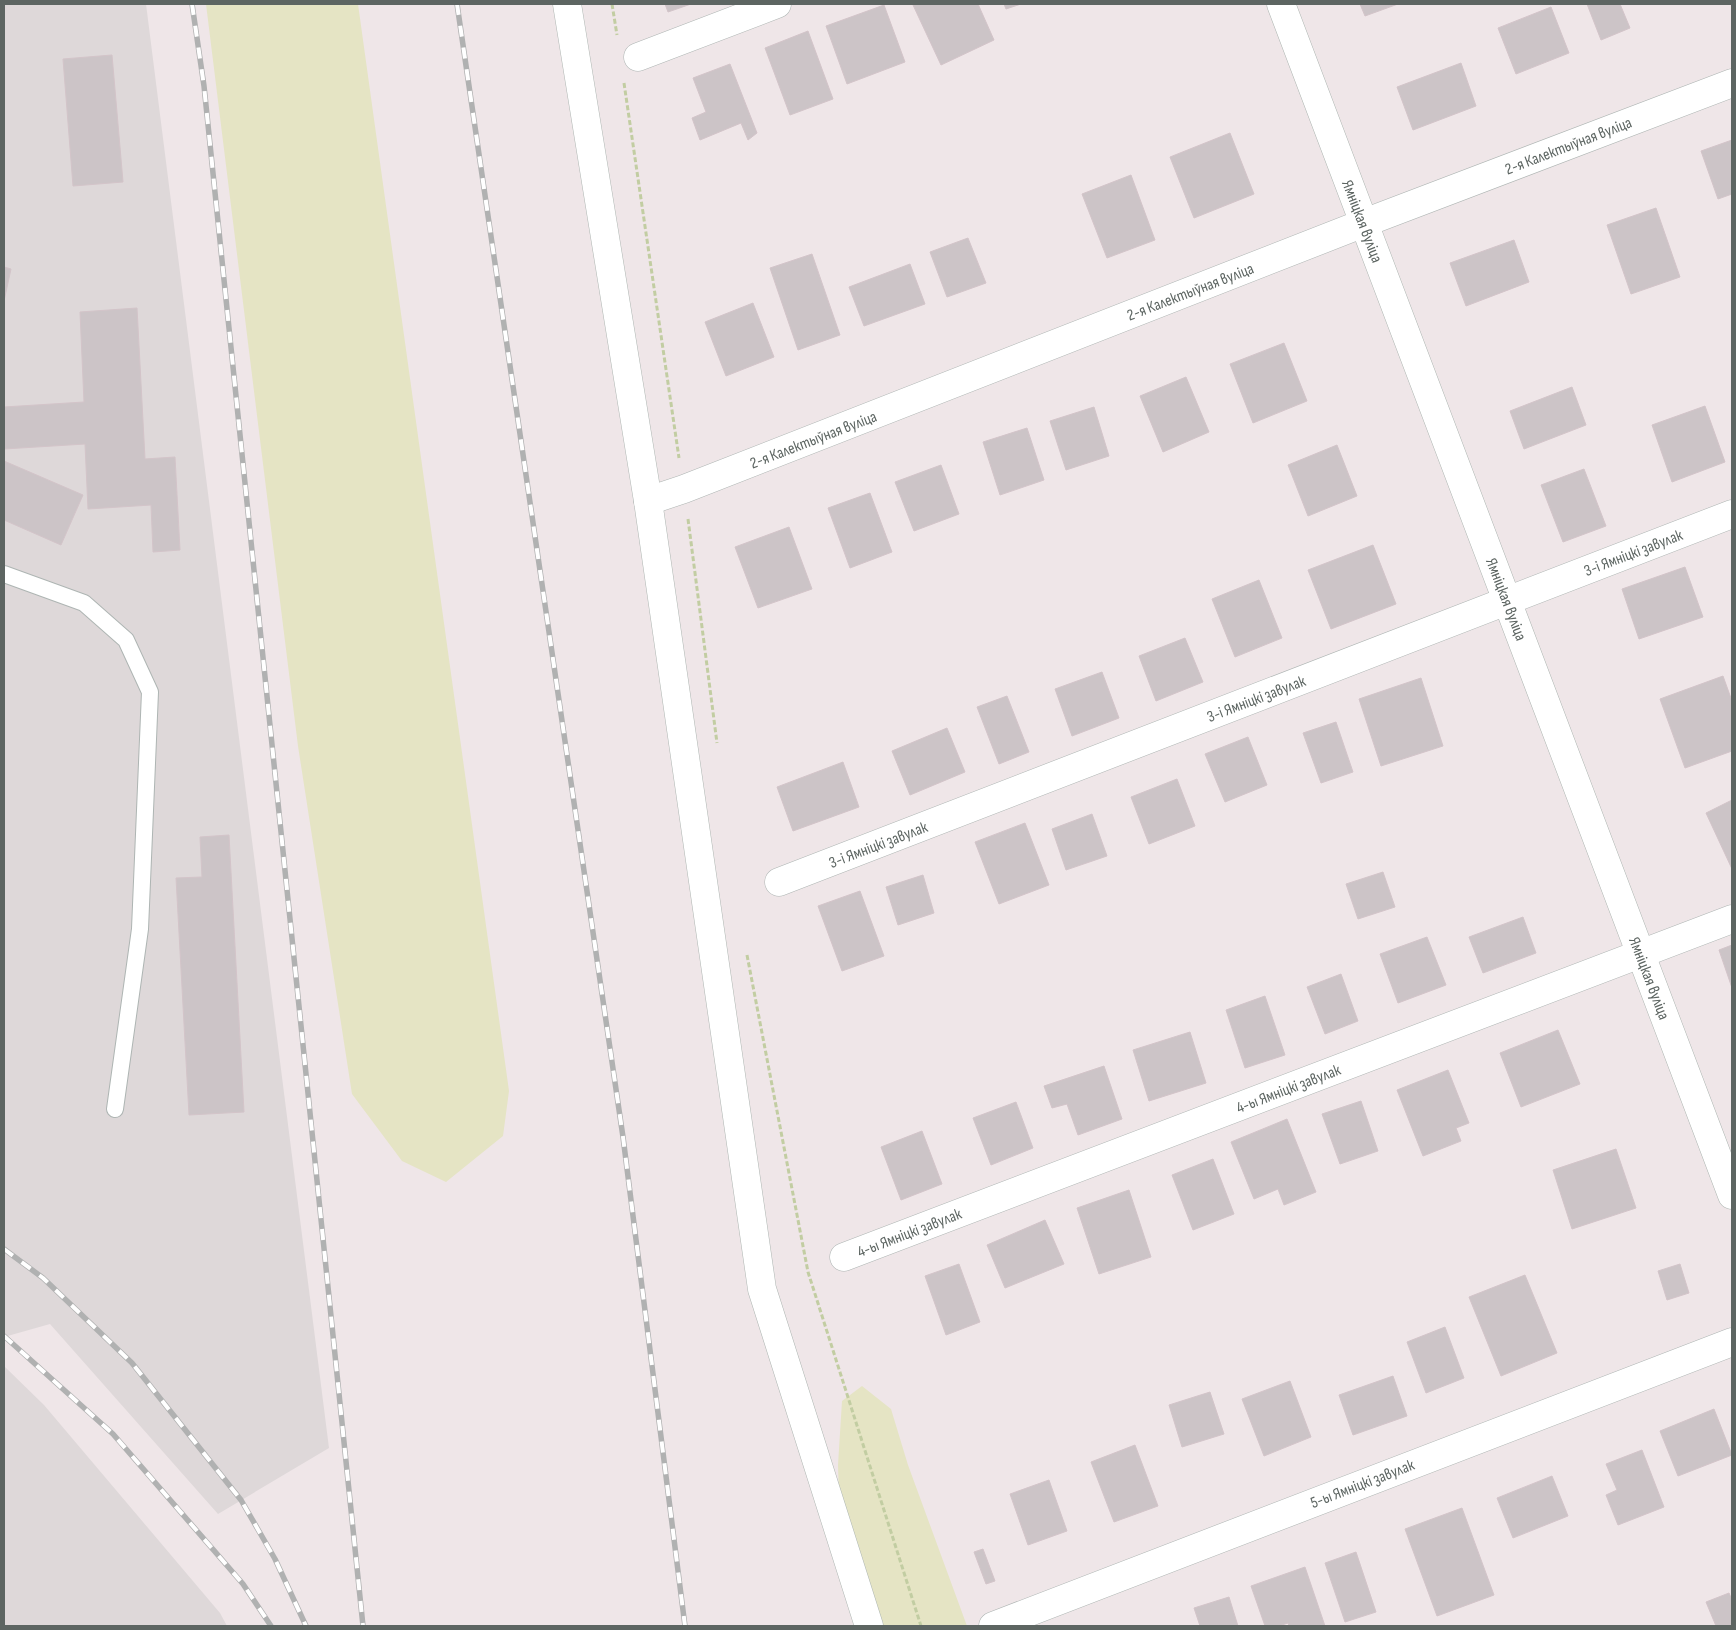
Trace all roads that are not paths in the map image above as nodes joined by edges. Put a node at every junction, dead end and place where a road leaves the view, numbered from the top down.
1 (567, 4) edge
2 (777, 4) edge
3 (1281, 4) edge
4 (630, 65) road end
5 (1732, 82) edge
6 (1364, 223) junction
7 (648, 501) junction
8 (1732, 514) edge
9 (4, 574) edge
10 (1508, 601) junction
11 (779, 882) dead end
12 (1732, 920) edge
13 (1641, 955) junction
14 (115, 1109) dead end
15 (1732, 1195) edge
16 (844, 1257) dead end
17 (1732, 1342) edge
18 (870, 1626) edge
19 (993, 1626) edge

1 - 7 street
2 - 4 street
3 - 6 street, Ямніцкая вуліца
5 - 6 street, 2-я Калектыўная вуліца
6 - 7 street, 2-я Калектыўная вуліца
6 - 10 street, Ямніцкая вуліца
7 - 18 street
8 - 10 street, 3-і Ямніцкі завулак
9 - 14 lane
10 - 11 street, 3-і Ямніцкі завулак
10 - 13 street, Ямніцкая вуліца
12 - 13 street, 4-ы Ямніцкі завулак
13 - 15 street, Ямніцкая вуліца
13 - 16 street, 4-ы Ямніцкі завулак
17 - 19 street, 5-ы Ямніцкі завулак

